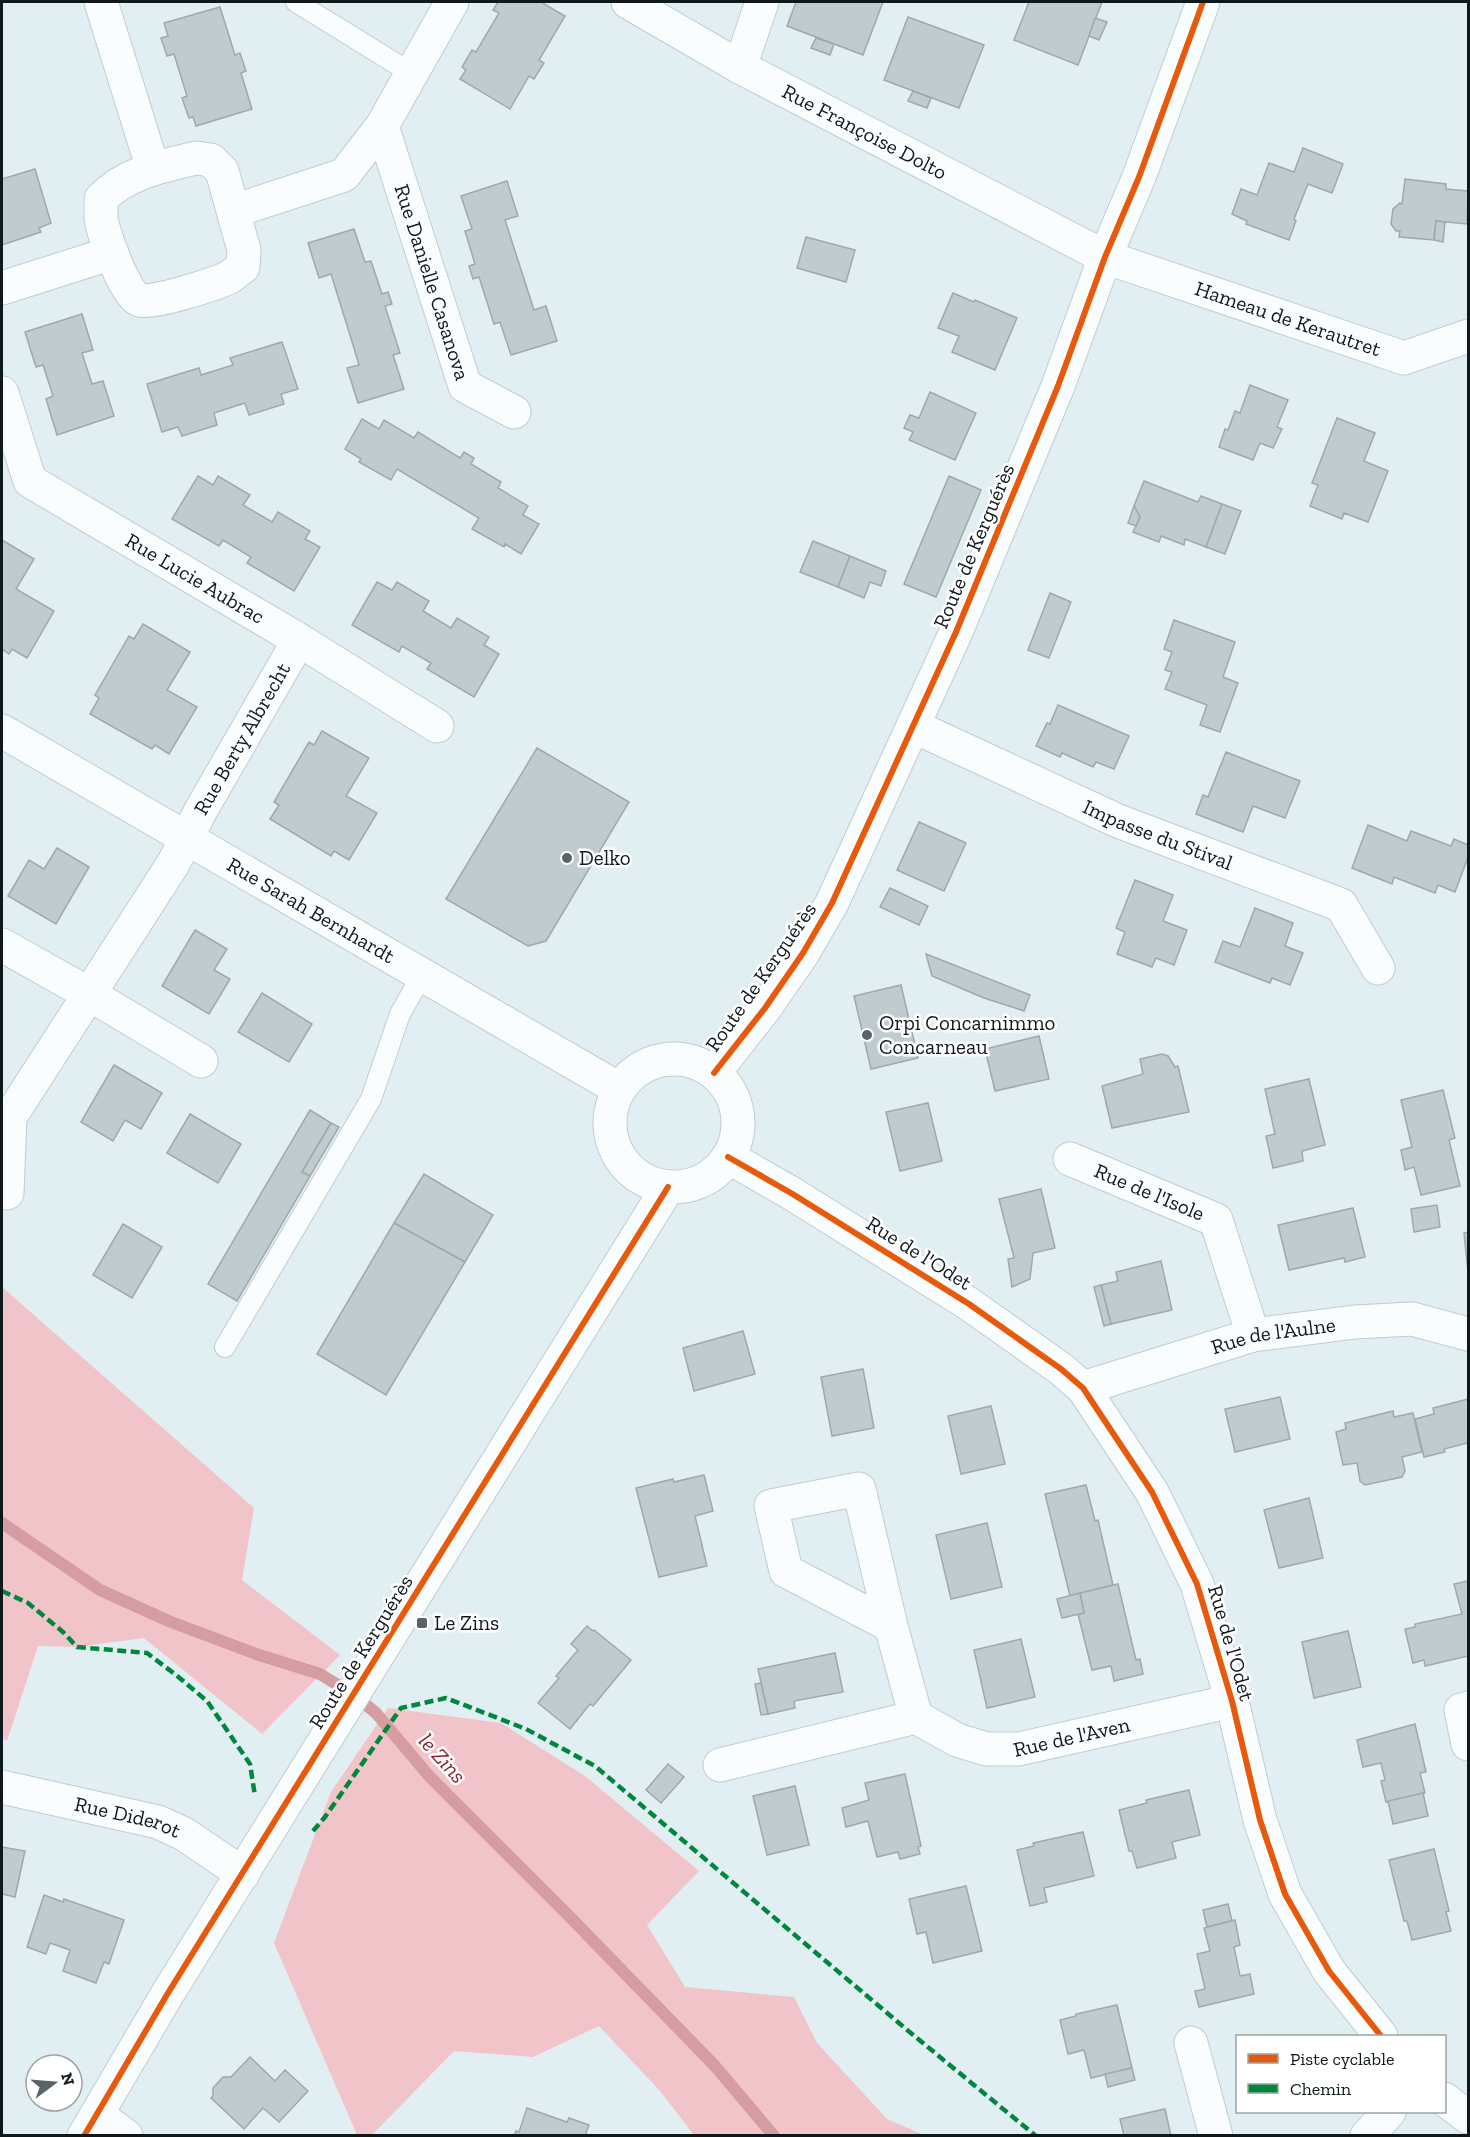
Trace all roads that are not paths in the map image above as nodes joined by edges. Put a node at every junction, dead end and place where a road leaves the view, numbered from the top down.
1 (101, 2) edge
2 (296, 2) edge
3 (452, 2) edge
4 (628, 2) edge
5 (762, 2) edge
6 (1203, 2) edge
7 (740, 66) junction
8 (411, 73) junction
9 (382, 126) junction
10 (153, 169) junction
11 (234, 212) junction
12 (112, 253) junction
13 (1105, 256) junction
14 (2, 288) edge
15 (1468, 336) edge
16 (2, 393) edge
17 (514, 412) dead end
18 (299, 640) junction
19 (437, 726) dead end
20 (913, 726) junction
21 (2, 730) edge
22 (186, 838) junction
23 (2, 945) edge
24 (1378, 968) dead end
25 (422, 975) junction
26 (89, 994) junction
27 (201, 1061) dead end
28 (714, 1073) junction
29 (619, 1089) junction
30 (728, 1157) junction
31 (1070, 1159) dead end
32 (668, 1187) junction
33 (7, 1193) dead end
34 (1468, 1334) edge
35 (1253, 1335) junction
36 (225, 1347) dead end
37 (1083, 1388) junction
38 (891, 1626) junction
39 (1232, 1701) junction
40 (1468, 1708) edge
41 (916, 1717) junction
42 (1468, 1744) edge
43 (720, 1765) dead end
44 (2, 1787) edge
45 (243, 1874) junction
46 (1379, 2035) edge
47 (1191, 2043) dead end
48 (1446, 2100) edge
49 (1388, 2113) edge
50 (1468, 2116) edge
51 (91, 2125) edge
52 (126, 2136) edge
53 (1216, 2136) edge
54 (1367, 2136) edge

1 - 10 street
2 - 8 lane
3 - 8 street
4 - 7 street, Rue Françoise Dolto
5 - 7 street
6 - 13 street, Route de Kerguérès
7 - 13 street, Rue Françoise Dolto
8 - 9 street
9 - 11 street
9 - 17 street, Rue Danielle Casanova
10 - 11 street
10 - 12 street
11 - 12 street
12 - 14 street
13 - 15 street, Hameau de Kerautret
13 - 20 street, Route de Kerguérès
16 - 18 street, Rue Lucie Aubrac
18 - 19 street, Rue Lucie Aubrac
18 - 22 street, Rue Berty Albrecht
20 - 24 street, Impasse du Stival
20 - 28 street, Route de Kerguérès
21 - 22 street, Rue Sarah Bernhardt
22 - 25 street, Rue Sarah Bernhardt
22 - 26 street, Rue Berty Albrecht
23 - 26 street
25 - 29 street, Rue Sarah Bernhardt
25 - 36 lane
26 - 27 street
26 - 33 street, Rue Berty Albrecht
28 - 29 street
28 - 30 street
29 - 32 street
30 - 32 street
30 - 37 street, Rue de l'Odet
31 - 35 street, Rue de l'Isole
32 - 45 street, Route de Kerguérès
34 - 35 street, Rue de l'Aulne
35 - 37 street, Rue de l'Aulne
37 - 39 street, Rue de l'Odet
38 - 38 street
38 - 41 street
39 - 41 street, Rue de l'Aven
39 - 46 street, Rue de l'Odet
40 - 42 street
41 - 43 street
44 - 45 street, Rue Diderot
45 - 51 street, Route de Kerguérès
47 - 53 street
48 - 50 street
49 - 54 street
51 - 52 street

